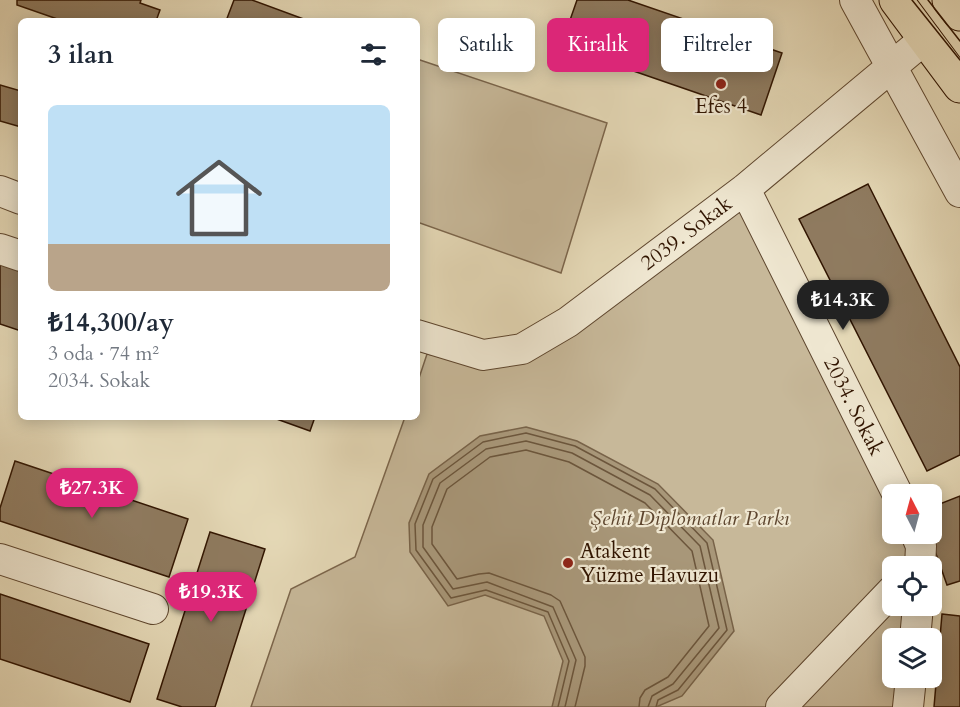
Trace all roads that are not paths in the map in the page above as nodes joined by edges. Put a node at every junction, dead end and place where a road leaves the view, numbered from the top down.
1 (855, 0) edge
2 (896, 0) edge
3 (926, 38) junction
4 (891, 69) junction
5 (960, 86) edge
6 (745, 189) junction
7 (0, 191) edge
8 (960, 192) edge
9 (18, 198) edge
10 (0, 249) edge
11 (18, 255) edge
12 (420, 336) edge
13 (892, 484) edge
14 (0, 559) edge
15 (882, 601) edge
16 (153, 609) dead end
17 (910, 688) edge
18 (781, 707) edge
19 (908, 707) edge

1 - 4 street
2 - 3 main road
3 - 4 street, 2039. Sokak
3 - 5 main road
4 - 6 street, 2039. Sokak
4 - 8 street
6 - 12 street, 2039. Sokak
6 - 13 street, 2034. Sokak
7 - 9 street
10 - 11 street
14 - 16 street
15 - 18 street
17 - 19 street

